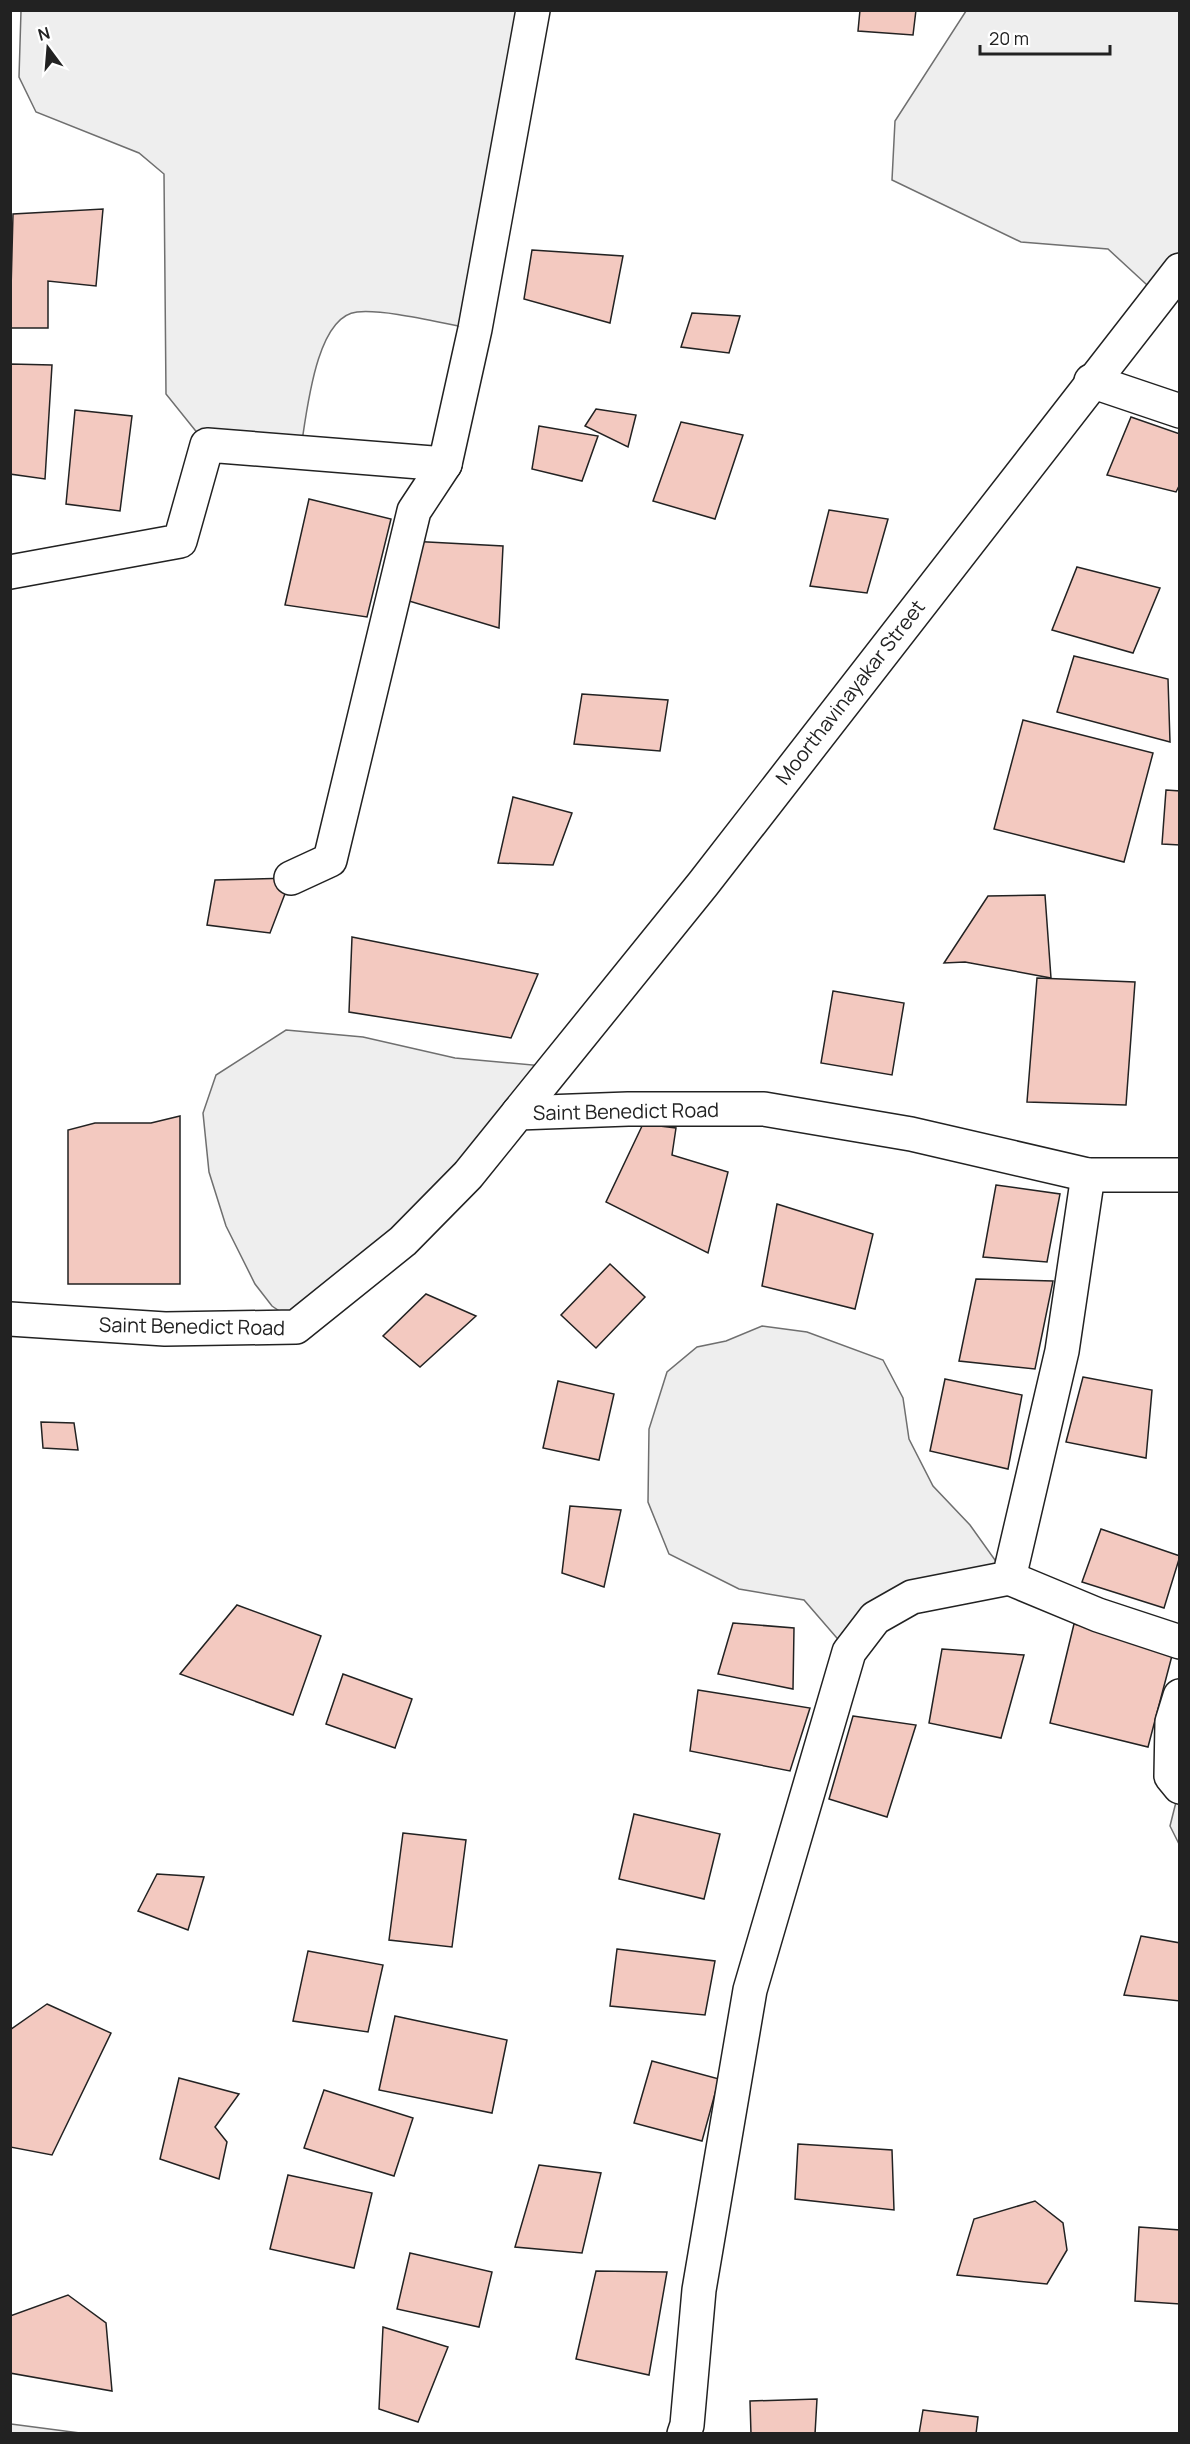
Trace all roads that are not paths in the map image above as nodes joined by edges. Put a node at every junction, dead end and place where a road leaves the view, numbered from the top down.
1 (533, 10) edge
2 (1179, 270) edge
3 (1091, 381) junction
4 (1179, 411) edge
5 (445, 464) junction
6 (10, 572) edge
7 (291, 878) dead end
8 (518, 1113) junction
9 (1088, 1174) junction
10 (1179, 1175) edge
11 (10, 1319) edge
12 (1009, 1578) junction
13 (1179, 1642) edge
14 (1179, 1696) edge
15 (1179, 1787) edge
16 (684, 2433) edge

1 - 5 street
2 - 3 street, Moorthavinayakar Street
3 - 4 street
3 - 8 street, Moorthavinayakar Street
5 - 6 street
5 - 7 street
8 - 9 street, Saint Benedict Road
8 - 11 street, Saint Benedict Road
9 - 10 street, Saint Benedict Road
9 - 12 street
12 - 13 street
12 - 16 street
14 - 15 street

